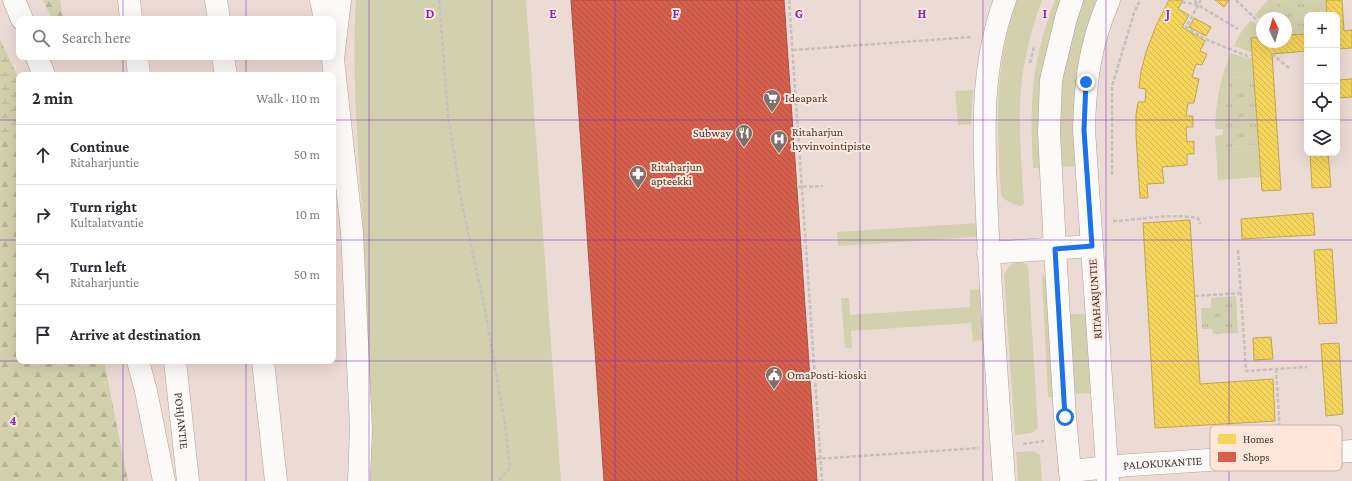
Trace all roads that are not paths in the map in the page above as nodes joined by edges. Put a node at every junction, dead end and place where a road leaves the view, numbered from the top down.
1 (14, 0) edge
2 (129, 0) edge
3 (216, 0) edge
4 (321, 0) edge
5 (340, 0) edge
6 (1005, 0) edge
7 (1072, 0) edge
8 (1110, 0) edge
9 (21, 16) edge
10 (132, 16) edge
11 (219, 16) edge
12 (324, 16) edge
13 (336, 33) edge
14 (38, 60) edge
15 (137, 60) edge
16 (224, 60) edge
17 (333, 60) edge
18 (43, 72) edge
19 (139, 72) edge
20 (226, 72) edge
21 (335, 72) edge
22 (336, 85) edge
23 (1092, 246) junction
24 (1055, 249) junction
25 (988, 253) junction
26 (139, 364) edge
27 (175, 364) edge
28 (263, 364) edge
29 (1352, 451) edge
30 (1342, 452) edge
31 (1210, 463) edge
32 (1108, 474) edge
33 (1070, 476) edge
34 (164, 481) edge
35 (188, 481) edge
36 (276, 481) edge
37 (359, 481) edge
38 (1004, 481) edge

1 - 9 main road
2 - 10 main road
3 - 11 main road
4 - 12 main road
5 - 13 main road
6 - 25 main road
7 - 24 main road
8 - 23 main road, RITAHARJUNTIE
14 - 18 main road
15 - 19 main road
16 - 20 main road
17 - 21 main road
22 - 37 main road
23 - 24 main road
23 - 32 main road, RITAHARJUNTIE
24 - 25 main road
24 - 33 main road
25 - 38 main road
26 - 34 main road
27 - 35 main road, POHJANTIE
28 - 36 main road
29 - 30 main road, PALOKUKANTIE
31 - 32 main road, PALOKUKANTIE
32 - 33 main road, PALOKUKANTIE

